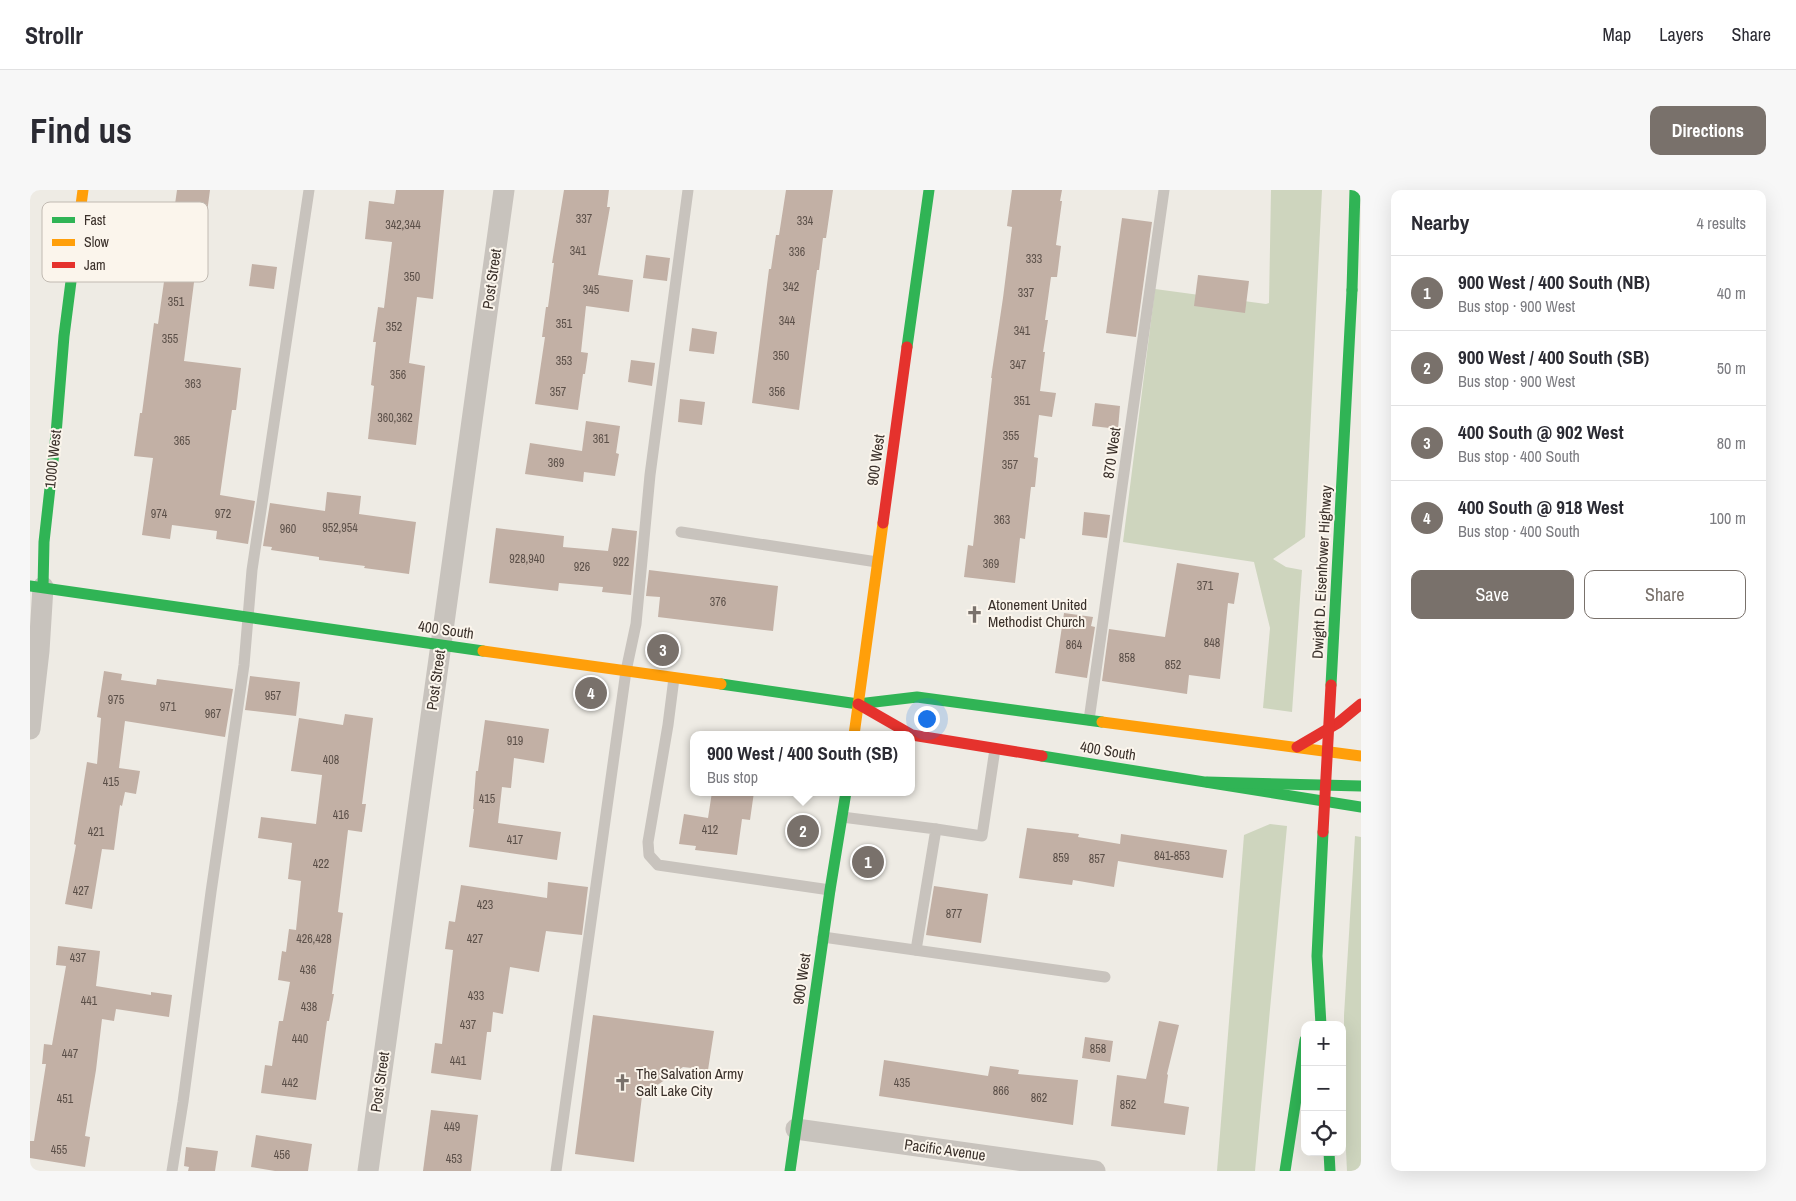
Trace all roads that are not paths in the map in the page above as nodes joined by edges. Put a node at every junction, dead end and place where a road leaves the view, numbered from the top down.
1 (308, 190) edge
2 (504, 190) edge
3 (688, 190) edge
4 (929, 190) edge
5 (1164, 190) edge
6 (1355, 190) edge
7 (71, 282) edge
8 (681, 532) dead end
9 (877, 562) junction
10 (36, 586) edge
11 (248, 617) junction
12 (441, 644) junction
13 (626, 670) junction
14 (674, 678) junction
15 (858, 704) junction
16 (1361, 704) edge
17 (1089, 721) junction
18 (30, 729) edge
19 (855, 731) edge
20 (905, 731) edge
21 (915, 736) edge
22 (1297, 747) junction
23 (995, 749) junction
24 (1361, 756) edge
25 (1207, 782) junction
26 (1361, 786) edge
27 (845, 796) edge
28 (1361, 808) edge
29 (842, 817) junction
30 (936, 829) junction
31 (830, 890) junction
32 (823, 937) junction
33 (916, 950) junction
34 (1317, 956) junction
35 (1105, 977) dead end
36 (1308, 1015) dead end
37 (1321, 1021) edge
38 (1301, 1066) edge
39 (796, 1129) junction
40 (1328, 1156) edge
41 (172, 1171) edge
42 (368, 1171) edge
43 (556, 1171) edge
44 (790, 1171) edge
45 (1095, 1171) edge
46 (1285, 1171) edge
47 (1330, 1171) edge

1 - 11 lane
2 - 12 street, Post Street
3 - 13 lane
4 - 9 main road, 900 West
5 - 17 lane, 870 West
6 - 34 main road, Dwight D. Eisenhower Highway, bridge
7 - 10 main road, 1000 West
8 - 9 lane
9 - 15 main road, 900 West
10 - 11 main road, 400 South
10 - 18 street, 1000 West
11 - 12 main road, 400 South
11 - 41 lane
12 - 13 main road, 400 South
12 - 42 street, Post Street
13 - 14 main road, 400 South
13 - 43 lane
14 - 15 main road, 400 South
14 - 31 lane
15 - 17 main road, 400 South
15 - 19 main road, 900 West
15 - 20 main road, 400 South
16 - 22 main road
17 - 22 main road, 400 South
21 - 23 main road, 400 South
22 - 24 main road, 400 South
23 - 25 main road, 400 South
23 - 30 lane
25 - 26 main road
25 - 28 main road, 400 South
27 - 29 main road, 900 West
29 - 30 lane
29 - 31 main road, 900 West
30 - 33 lane
31 - 32 main road, 900 West
32 - 33 lane
32 - 39 main road, 900 West
33 - 35 lane
34 - 36 main road
34 - 37 main road
38 - 46 main road
39 - 44 main road, 900 West
39 - 45 street, Pacific Avenue
40 - 47 main road

